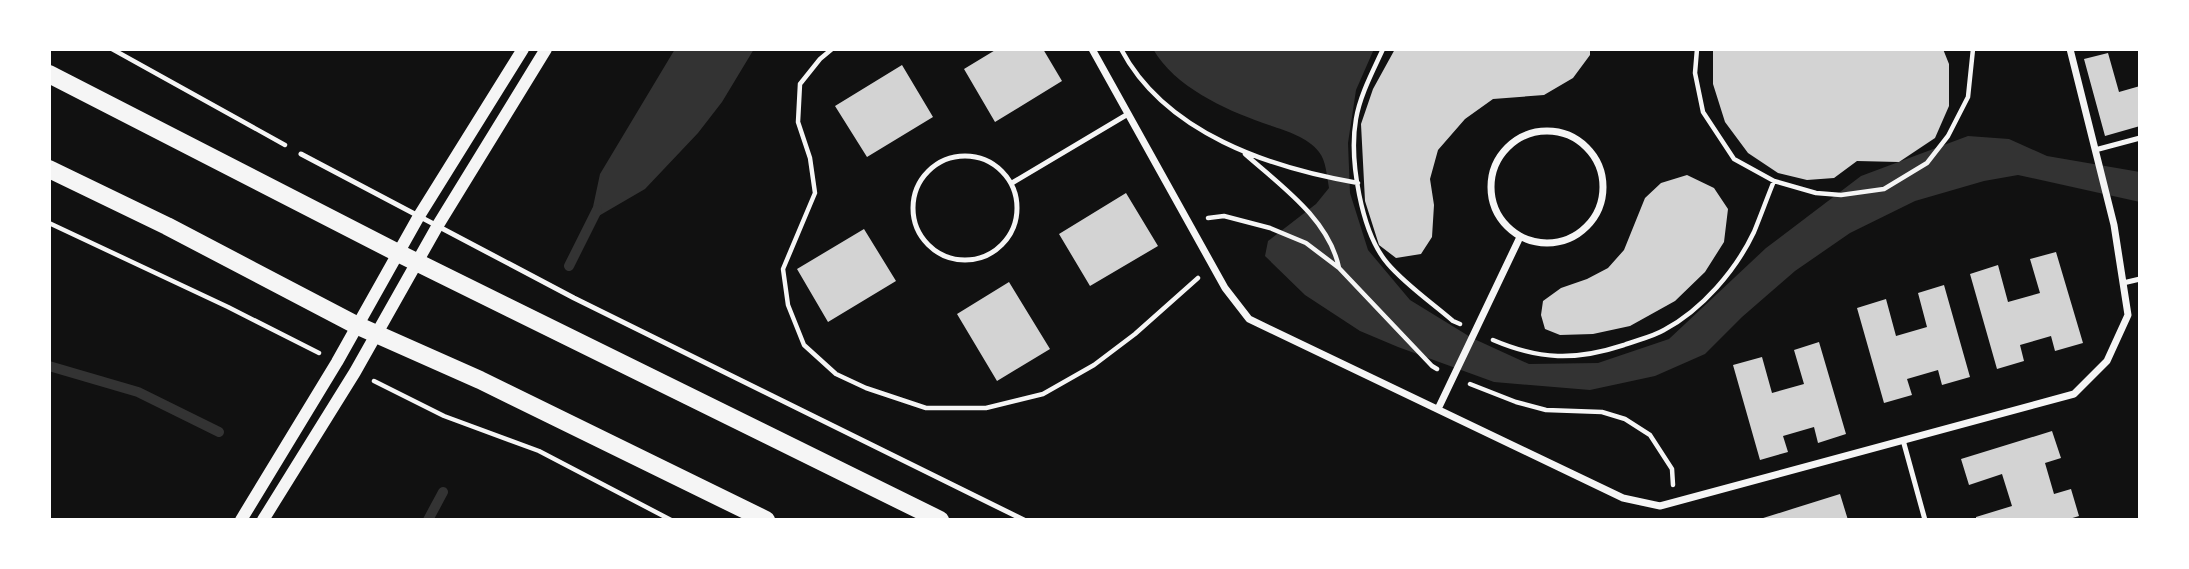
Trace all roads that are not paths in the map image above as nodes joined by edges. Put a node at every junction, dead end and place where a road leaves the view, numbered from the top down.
1 (523, 49) edge
2 (546, 49) edge
3 (1092, 49) edge
4 (2070, 49) edge
5 (49, 74) edge
6 (1128, 114) junction
7 (2140, 138) edge
8 (2095, 150) junction
9 (301, 154) road end
10 (49, 169) edge
11 (1012, 183) junction
12 (419, 216) junction
13 (438, 225) junction
14 (1520, 237) junction
15 (398, 253) junction
16 (417, 262) junction
17 (2140, 279) edge
18 (2123, 283) junction
19 (356, 326) junction
20 (376, 334) junction
21 (1438, 409) junction
22 (1903, 440) junction
23 (241, 520) edge
24 (263, 520) edge
25 (766, 520) edge
26 (940, 520) edge
27 (1024, 520) edge
28 (1925, 520) edge

1 - 12 street
2 - 13 street
3 - 6 street
4 - 8 street
5 - 15 main road
6 - 11 lane
6 - 21 street
7 - 8 lane
8 - 18 street
9 - 12 lane
10 - 19 main road
11 - 11 lane
12 - 13 lane
12 - 15 street
13 - 16 street
13 - 27 lane
14 - 14 street
14 - 21 street
15 - 16 main road
15 - 19 street
16 - 20 street
16 - 26 main road
17 - 18 lane
18 - 22 street
19 - 20 main road
19 - 23 street
20 - 24 street
20 - 25 main road
21 - 22 street
22 - 28 lane

